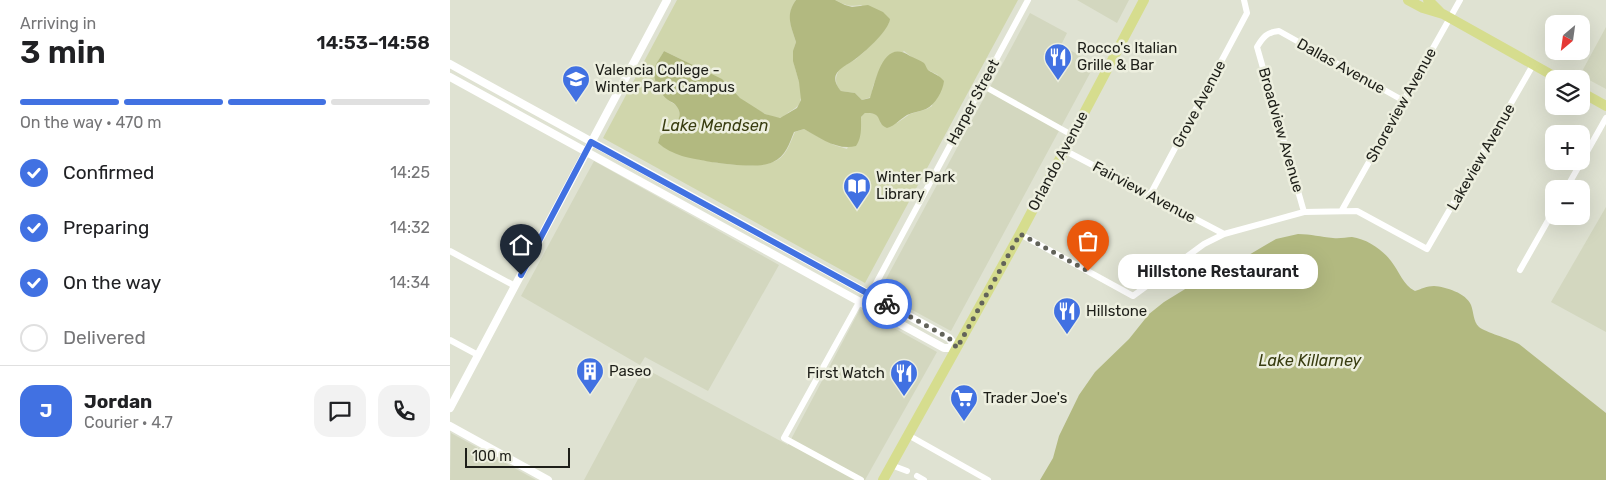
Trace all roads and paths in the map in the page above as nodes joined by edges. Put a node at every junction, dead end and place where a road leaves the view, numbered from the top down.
1 (667, 0) edge
2 (1028, 0) edge
3 (1144, 0) edge
4 (1244, 0) edge
5 (1408, 0) edge
6 (1428, 0) edge
7 (1460, 0) edge
8 (1446, 16) junction
9 (1257, 47) joint
10 (450, 64) edge
11 (1533, 65) junction
12 (1545, 71) edge
13 (450, 76) edge
14 (982, 85) junction
15 (1590, 97) edge
16 (1404, 101) junction
17 (1606, 106) edge
18 (1606, 118) edge
19 (1072, 135) junction
20 (591, 142) junction
21 (1064, 150) junction
22 (586, 151) junction
23 (1571, 180) edge
24 (1150, 195) junction
25 (709, 206) junction
26 (1342, 210) junction
27 (1304, 212) junction
28 (704, 216) junction
29 (1546, 225) edge
30 (1020, 234) junction
31 (1224, 234) junction
32 (450, 251) edge
33 (1520, 270) dead end
34 (515, 286) junction
35 (869, 294) junction
36 (861, 302) junction
37 (450, 340) edge
38 (957, 348) junction
39 (478, 355) junction
40 (450, 408) edge
41 (450, 426) edge
42 (908, 435) junction
43 (891, 465) junction
44 (907, 471) dead end
45 (917, 476) dead end
46 (548, 480) edge
47 (861, 480) edge
48 (883, 480) edge
49 (924, 480) edge
50 (988, 480) edge

1 - 20 street
2 - 14 street, Harper Street
3 - 19 main road, Orlando Avenue
4 - 24 street, Grove Avenue
5 - 8 main road
6 - 8 main road
7 - 8 street, Shoreview Avenue
8 - 11 main road
8 - 16 street, Shoreview Avenue
9 - 16 street, Dallas Avenue
9 - 27 street, Broadview Avenue
10 - 20 street
11 - 12 main road
11 - 26 street, Lakeview Avenue
13 - 22 street
14 - 19 street
14 - 35 street, Harper Street
15 - 17 main road
16 - 26 street, Shoreview Avenue
18 - 23 street
19 - 21 main road, Orlando Avenue
20 - 22 street
20 - 25 street
21 - 24 street, Fairview Avenue
21 - 30 main road, Orlando Avenue
22 - 28 street
22 - 34 street
24 - 31 street, Fairview Avenue
25 - 28 street
25 - 35 street
26 - 27 street
27 - 31 street
28 - 36 street
29 - 33 street
30 - 31 street
30 - 38 main road, Orlando Avenue
32 - 34 street
34 - 39 street
35 - 36 street, Harper Street
35 - 38 street
36 - 38 street
36 - 47 street, Harper Street
37 - 39 street
38 - 42 main road, Orlando Avenue
39 - 40 street
41 - 46 street
42 - 43 main road, Orlando Avenue
42 - 50 street
43 - 44 street
43 - 48 main road, Orlando Avenue
45 - 49 street

